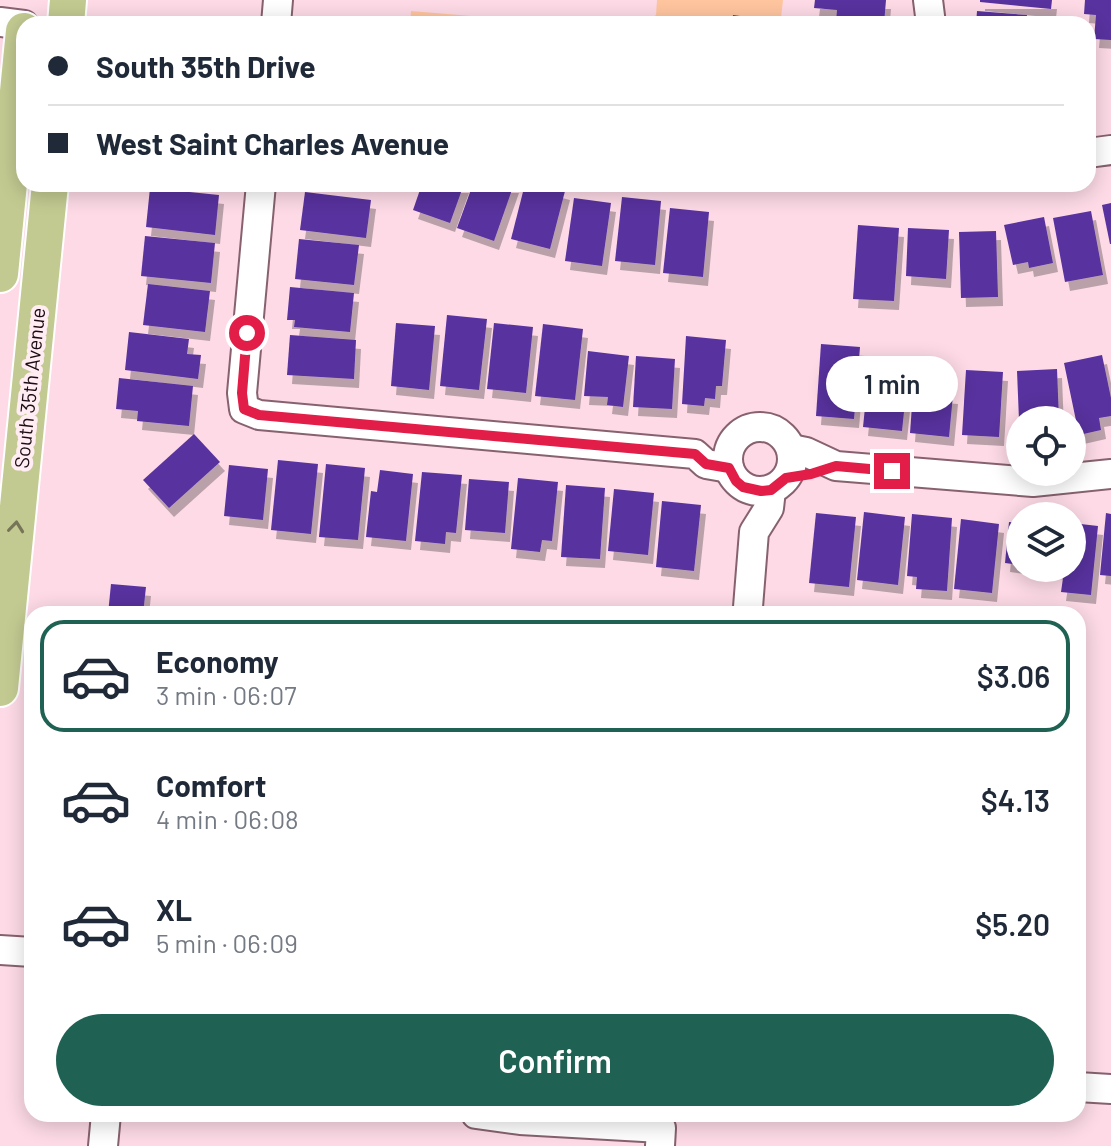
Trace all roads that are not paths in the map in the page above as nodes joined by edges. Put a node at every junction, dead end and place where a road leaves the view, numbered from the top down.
1 (16, 112) edge
2 (49, 192) edge
3 (260, 192) edge
4 (0, 274) edge
5 (791, 449) junction
6 (836, 466) junction
7 (752, 473) junction
8 (1111, 474) edge
9 (748, 606) edge
10 (0, 688) edge
11 (0, 950) edge
12 (24, 952) edge
13 (1086, 1087) edge
14 (1111, 1089) edge
15 (105, 1122) edge
16 (552, 1122) edge
17 (662, 1129) edge
18 (103, 1146) edge

1 - 4 main road
10 -> 2 main road, South 35th Avenue
3 - 7 street
5 - 6 street
5 - 7 street
5 - 7 street
6 - 7 street
6 - 8 street
7 - 9 street
11 - 12 street
13 - 14 street
15 - 18 street
16 - 17 street

